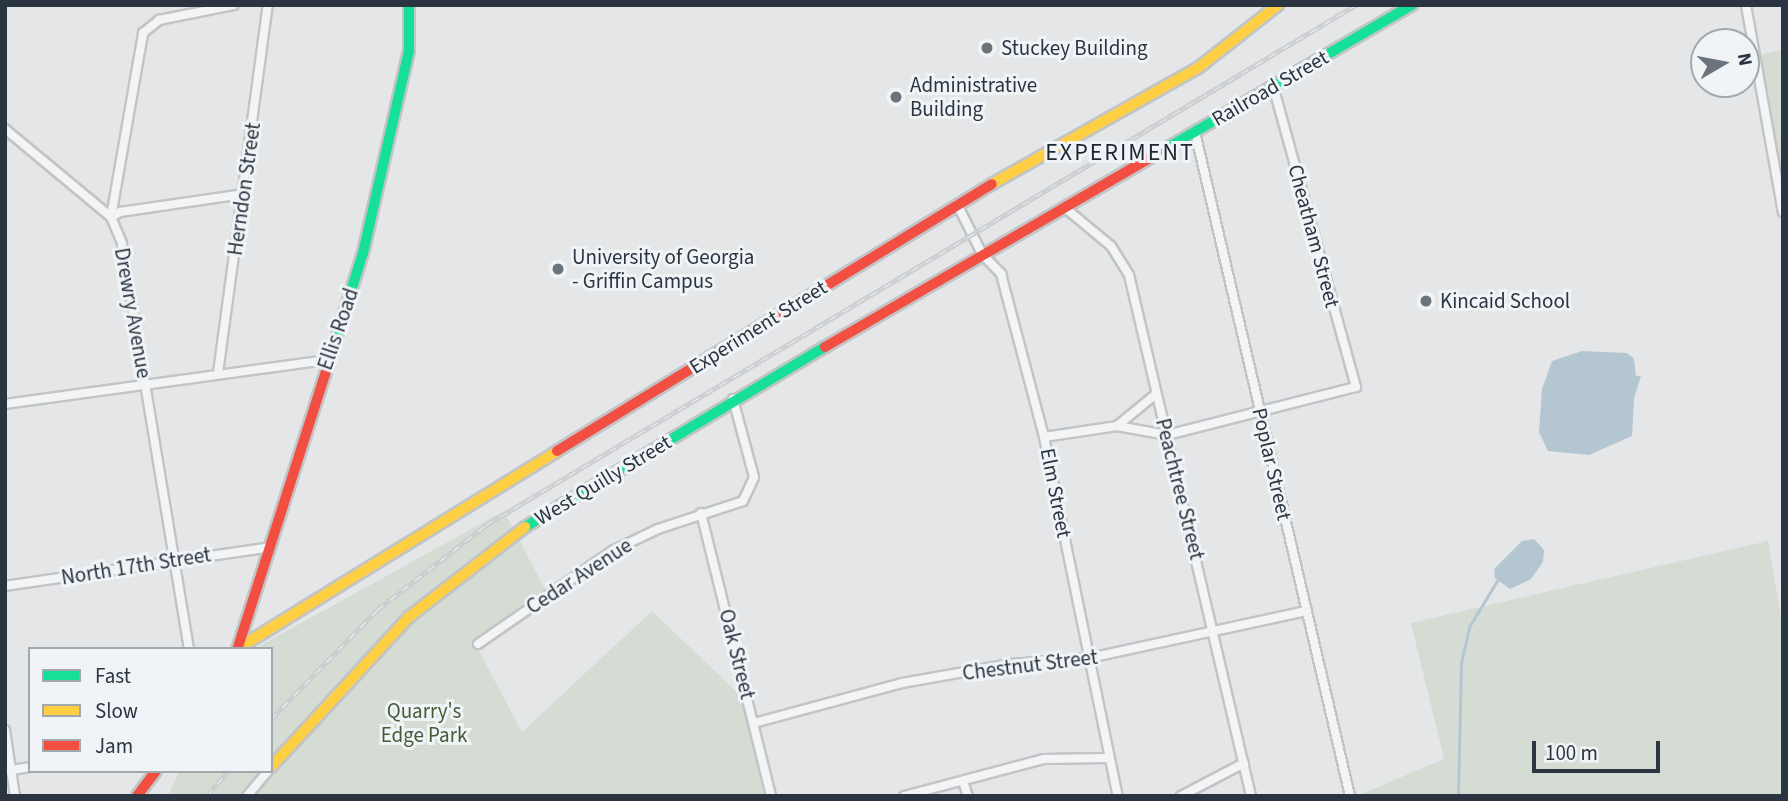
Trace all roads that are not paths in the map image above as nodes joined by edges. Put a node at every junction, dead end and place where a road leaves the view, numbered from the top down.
1 (234, 5) edge
2 (268, 5) edge
3 (409, 5) edge
4 (1278, 5) edge
5 (1412, 5) edge
6 (1746, 5) edge
7 (1399, 8) edge
8 (1273, 85) junction
9 (5, 129) edge
10 (1195, 132) junction
11 (243, 194) junction
12 (957, 204) junction
13 (1064, 207) junction
14 (1783, 212) edge
15 (111, 218) junction
16 (983, 255) junction
17 (327, 360) junction
18 (218, 373) junction
19 (145, 383) junction
20 (1156, 394) junction
21 (733, 399) junction
22 (5, 404) edge
23 (1261, 414) junction
24 (1117, 426) junction
25 (1167, 435) junction
26 (1044, 437) junction
27 (701, 513) junction
28 (267, 548) junction
29 (174, 561) junction
30 (5, 586) edge
31 (1307, 611) junction
32 (1214, 633) junction
33 (478, 644) dead end
34 (189, 647) edge
35 (237, 647) edge
36 (239, 647) edge
37 (1089, 658) junction
38 (754, 723) junction
39 (5, 730) edge
40 (1107, 758) junction
41 (1244, 763) junction
42 (273, 766) edge
43 (28, 767) edge
44 (8, 771) edge
45 (154, 773) edge
46 (267, 773) edge
47 (963, 781) junction
48 (15, 796) edge
49 (137, 796) edge
50 (247, 796) edge
51 (771, 796) edge
52 (904, 796) edge
53 (968, 796) edge
54 (1118, 796) edge
55 (1181, 796) edge
56 (1251, 796) edge
57 (1350, 796) edge

1 - 15 street
2 - 11 street, Herndon Street
3 - 17 street, Ellis Road
4 - 12 street, Experiment Street
5 - 7 street, Railroad Street
6 - 14 street
7 - 8 street, Railroad Street
8 - 10 street, Railroad Street
8 - 23 street, Cheatham Street
9 - 15 street
10 - 13 street, Railroad Street
10 - 23 street, Poplar Street
11 - 15 street
11 - 18 street, Herndon Street
12 - 16 street, Elm Street
12 - 36 street, Experiment Street
13 - 16 street, Railroad Street
13 - 20 street, Peachtree Street
15 - 19 street, Drewry Avenue
16 - 21 street, West Quilly Street
16 - 26 street, Elm Street
17 - 18 street
17 - 28 street, Ellis Road
18 - 19 street
19 - 22 street
19 - 29 street, Drewry Avenue
20 - 24 street
20 - 25 street, Peachtree Street
21 - 27 street, Cedar Avenue
21 - 42 street, West Quilly Street
23 - 25 street
23 - 31 street, Poplar Street
24 - 25 street
24 - 26 street
25 - 32 street, Peachtree Street
26 - 37 street, Elm Street
27 - 33 street, Cedar Avenue
27 - 38 street, Oak Street
28 - 29 street, North 17th Street
28 - 35 street, Ellis Road
29 - 30 street, North 17th Street
29 - 34 street, Drewry Avenue
31 - 32 street, Chestnut Street
31 - 57 street, Poplar Street
32 - 37 street, Chestnut Street
32 - 41 street, Peachtree Street
37 - 38 street, Chestnut Street
37 - 40 street, Elm Street
38 - 51 street, Oak Street
39 - 44 street
40 - 47 street
40 - 54 street, Elm Street
41 - 55 street
41 - 56 street, Peachtree Street
43 - 44 street
44 - 48 street
45 - 49 street
46 - 50 street, West Quilly Street
47 - 52 street
47 - 53 street

